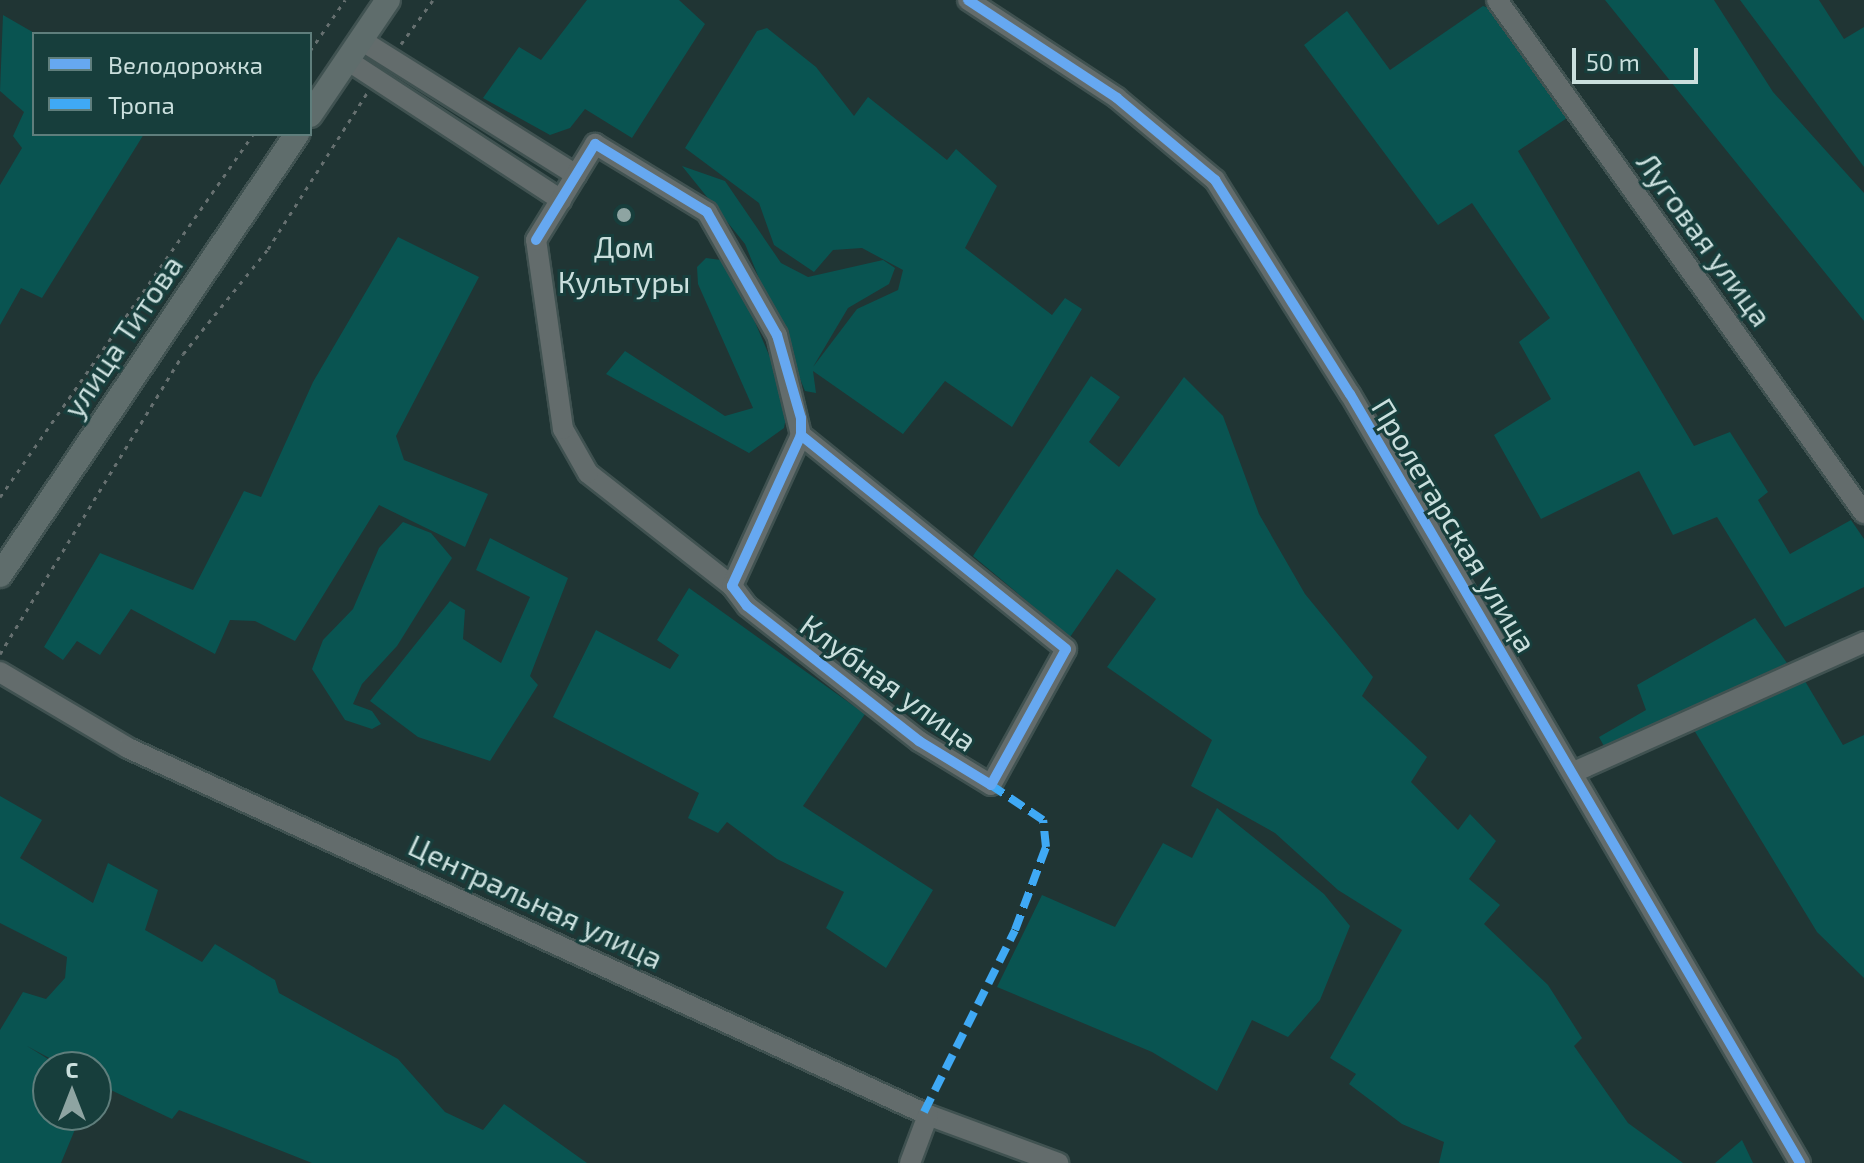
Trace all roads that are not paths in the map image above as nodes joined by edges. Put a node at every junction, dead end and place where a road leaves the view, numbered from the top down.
1 (388, 0) edge
2 (968, 0) edge
3 (1497, 0) edge
4 (354, 50) junction
5 (312, 112) edge
6 (296, 136) edge
7 (576, 175) junction
8 (561, 200) junction
9 (801, 435) junction
10 (1864, 513) edge
11 (0, 575) edge
12 (732, 586) junction
13 (1864, 642) edge
14 (0, 672) edge
15 (1574, 772) junction
16 (928, 1115) junction
17 (910, 1163) edge
18 (1058, 1163) edge
19 (1800, 1163) edge

1 - 4 main road
2 - 15 street, Пролетарская улица
3 - 10 street, Луговая улица
4 - 5 main road
4 - 7 street
4 - 8 street
6 - 11 main road, улица Титова
7 - 8 street
7 - 9 street
8 - 12 street
9 - 12 street
9 - 12 street, Клубная улица
13 - 15 street
14 - 16 street, Центральная улица
15 - 19 street, Пролетарская улица
16 - 17 street
16 - 18 street, Центральная улица

